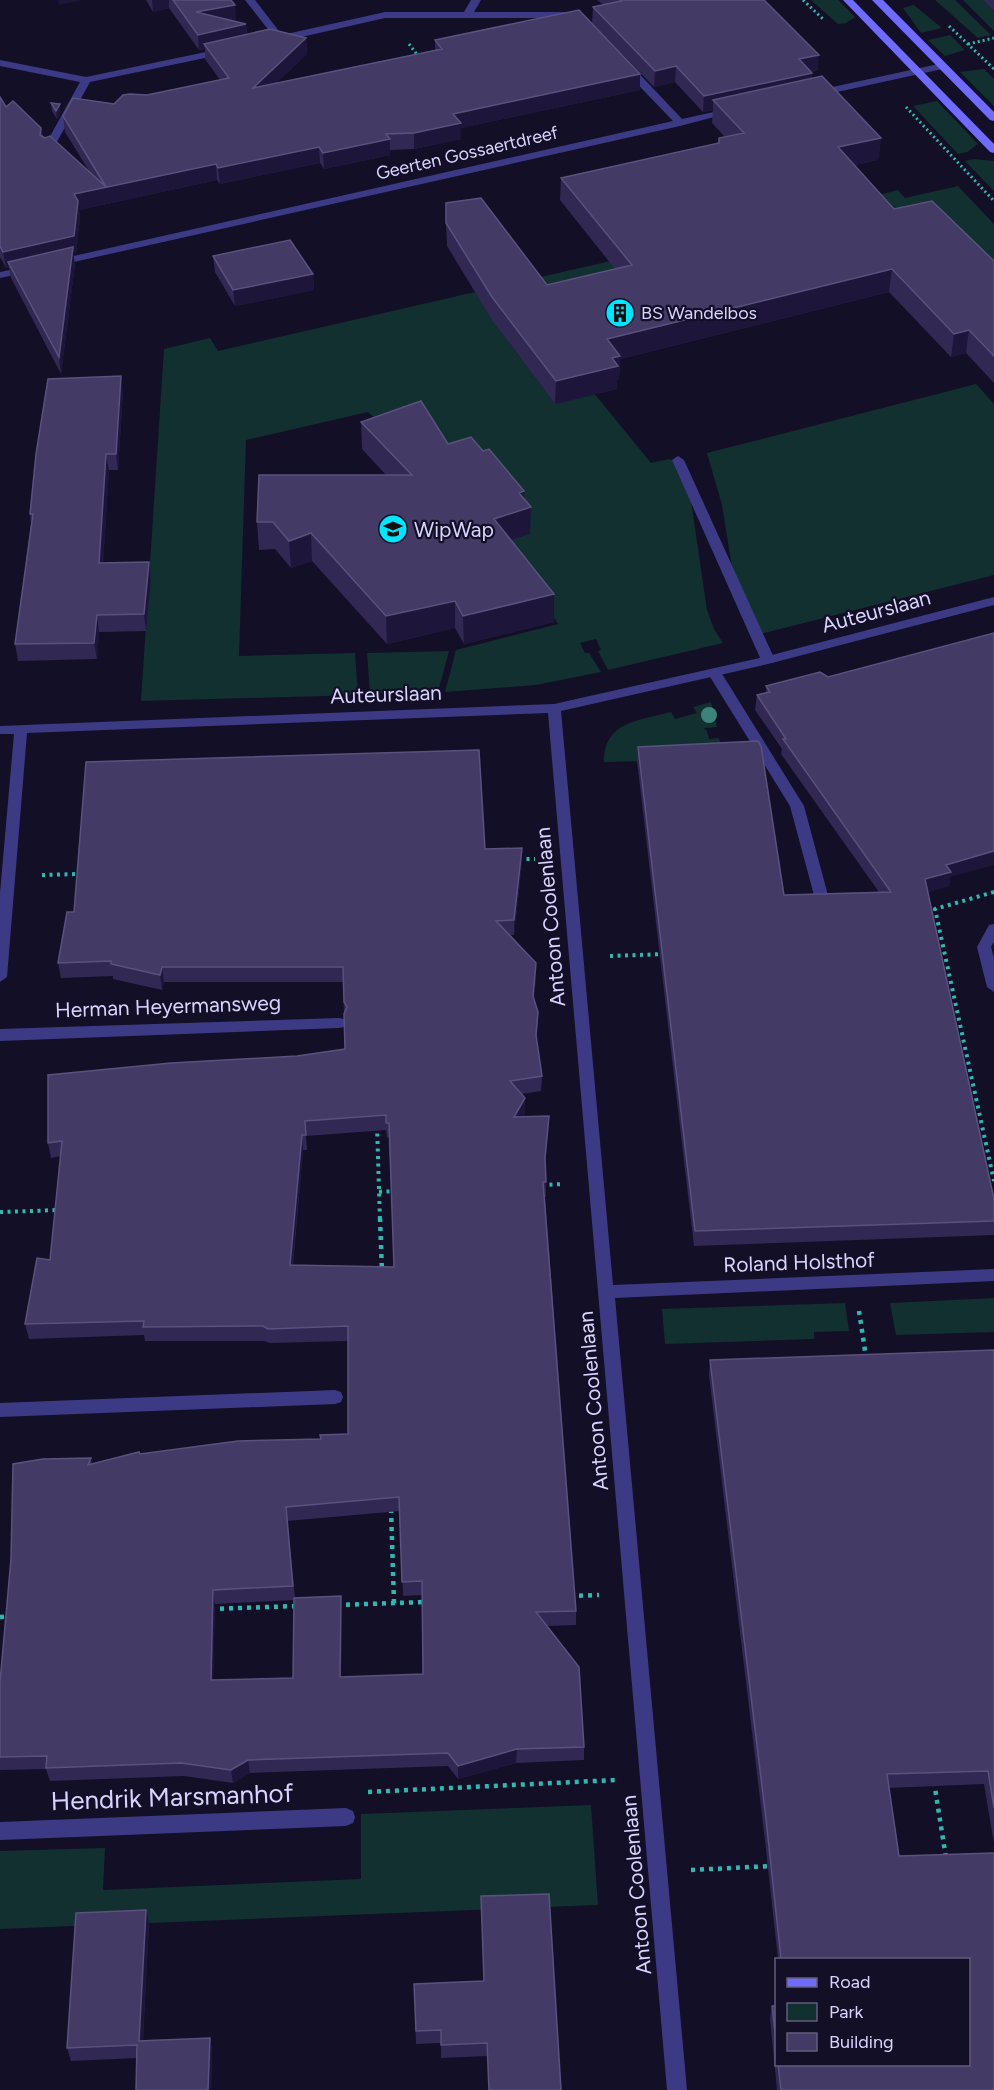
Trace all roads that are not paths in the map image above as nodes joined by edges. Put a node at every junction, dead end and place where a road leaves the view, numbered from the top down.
1 (250, 0) edge
2 (476, 0) edge
3 (848, 0) edge
4 (877, 0) edge
5 (467, 15) junction
6 (585, 24) edge
7 (280, 39) junction
8 (269, 42) edge
9 (235, 49) edge
10 (616, 57) edge
11 (0, 63) edge
12 (943, 66) junction
13 (918, 72) junction
14 (86, 80) junction
15 (802, 96) edge
16 (747, 108) edge
17 (994, 118) edge
18 (680, 123) junction
19 (48, 149) edge
20 (994, 150) edge
21 (0, 275) edge
22 (678, 460) dead end
23 (994, 601) edge
24 (768, 660) junction
25 (714, 672) junction
26 (554, 708) junction
27 (0, 730) edge
28 (21, 730) junction
29 (822, 899) edge
30 (994, 929) edge
31 (0, 976) edge
32 (994, 987) edge
33 (339, 1023) dead end
34 (0, 1035) edge
35 (994, 1275) edge
36 (606, 1292) junction
37 (334, 1398) dead end
38 (0, 1410) edge
39 (346, 1817) road end
40 (0, 1831) edge
41 (677, 2090) edge

1 - 7 street
2 - 5 street
3 - 13 street
4 - 12 street
5 - 6 street
5 - 7 street
7 - 8 street
9 - 14 street
10 - 18 street
11 - 14 street
12 - 13 street
12 - 17 street
13 - 15 street
13 - 20 street
14 - 19 street
16 - 18 street, Geerten Gossaertdreef
18 - 21 street, Geerten Gossaertdreef
22 - 24 street
23 - 24 street, Auteurslaan
24 - 25 street, Auteurslaan
25 - 26 street, Auteurslaan
25 - 29 street
26 - 28 street, Auteurslaan
26 - 36 street, Antoon Coolenlaan
27 - 28 street, Auteurslaan
28 - 31 street
30 - 32 street
33 - 34 street, Herman Heyermansweg
35 - 36 street, Roland Holsthof
36 - 41 street, Antoon Coolenlaan
37 - 38 street
39 - 40 street, Hendrik Marsmanhof

